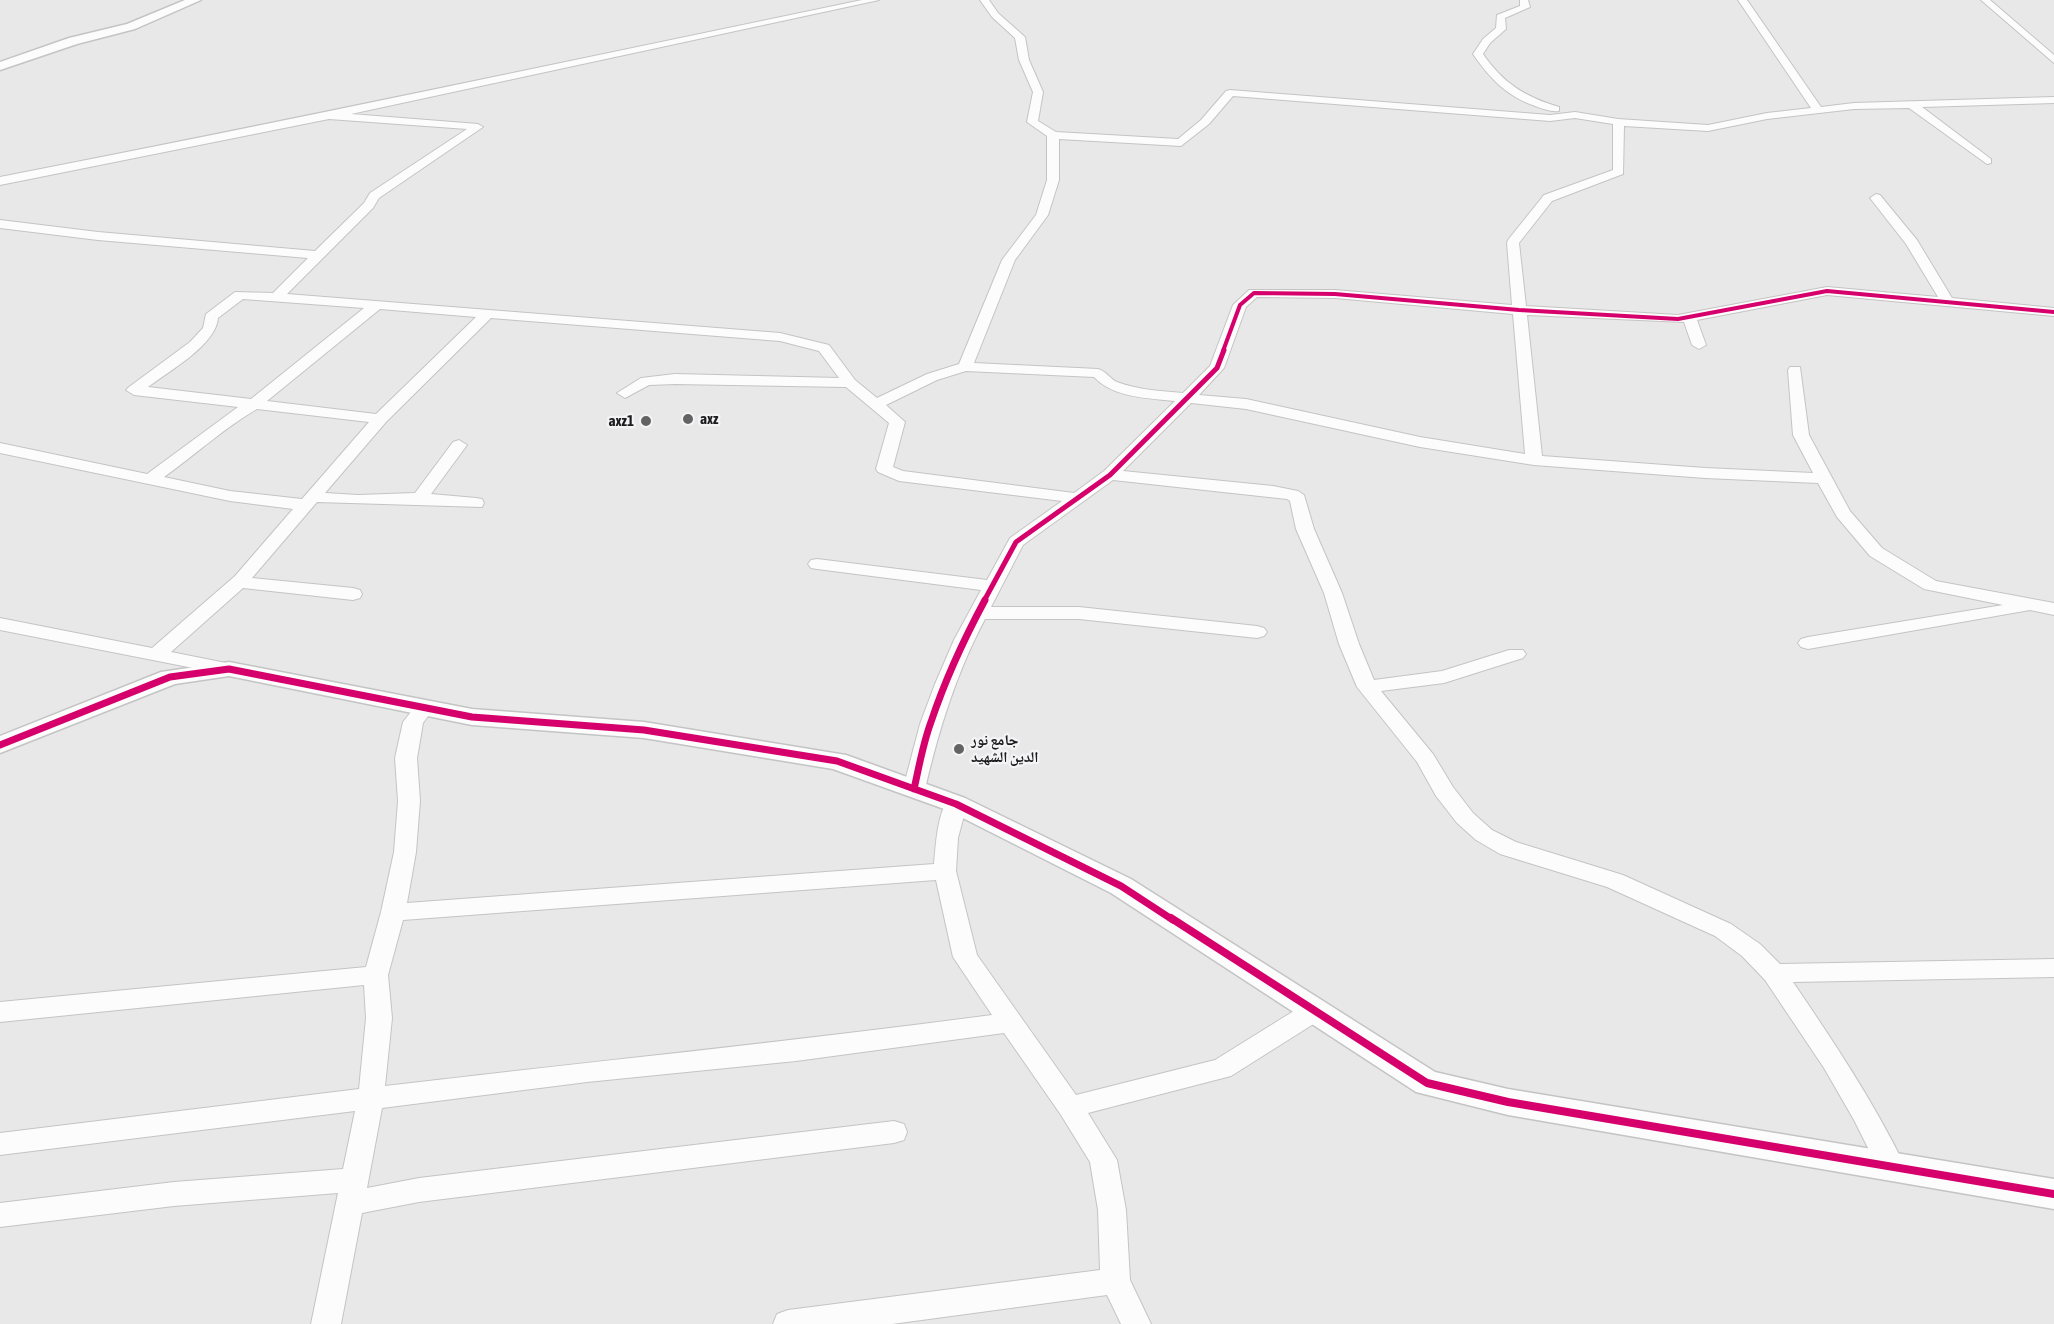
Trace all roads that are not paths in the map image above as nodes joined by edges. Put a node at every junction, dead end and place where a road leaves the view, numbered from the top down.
1 (195, 0) edge
2 (875, 0) edge
3 (984, 0) edge
4 (1524, 0) edge
5 (1742, 0) edge
6 (1985, 0) edge
7 (2054, 60) edge
8 (0, 66) edge
9 (2054, 100) edge
10 (1911, 104) junction
11 (1818, 110) junction
12 (1575, 115) junction
13 (329, 116) junction
14 (1618, 122) junction
15 (1053, 135) junction
16 (1987, 161) dead end
17 (0, 181) edge
18 (1876, 198) dead end
19 (0, 224) edge
20 (320, 255) junction
21 (276, 297) junction
22 (1947, 301) junction
23 (377, 305) junction
24 (1519, 310) junction
25 (2054, 312) edge
26 (487, 314) junction
27 (1689, 317) junction
28 (1699, 345) dead end
29 (965, 367) junction
30 (1795, 370) dead end
31 (850, 383) junction
32 (625, 393) dead end
33 (1186, 397) junction
34 (253, 405) junction
35 (874, 405) junction
36 (380, 418) junction
37 (459, 445) dead end
38 (0, 448) edge
39 (1534, 460) junction
40 (1110, 475) junction
41 (1824, 478) junction
42 (149, 480) junction
43 (420, 498) junction
44 (1075, 498) junction
45 (310, 501) junction
46 (476, 503) dead end
47 (817, 564) dead end
48 (238, 582) junction
49 (993, 586) junction
50 (353, 594) dead end
51 (2034, 606) junction
52 (2054, 609) edge
53 (978, 613) junction
54 (0, 624) edge
55 (1257, 632) dead end
56 (1808, 643) dead end
57 (1516, 654) dead end
58 (156, 655) junction
59 (229, 669) junction
60 (1367, 687) junction
61 (424, 708) junction
62 (0, 745) edge
63 (914, 789) junction
64 (956, 804) junction
65 (945, 871) junction
66 (393, 912) junction
67 (2054, 968) edge
68 (1774, 973) junction
69 (376, 975) junction
70 (1314, 1011) junction
71 (0, 1012) edge
72 (1011, 1022) junction
73 (372, 1097) junction
74 (1070, 1107) junction
75 (894, 1132) dead end
76 (0, 1144) edge
77 (1891, 1166) junction
78 (352, 1192) junction
79 (2054, 1194) edge
80 (0, 1215) edge
81 (1115, 1281) junction
82 (326, 1324) edge
83 (788, 1324) edge
84 (1136, 1324) edge

1 - 8 street
2 - 13 street
3 - 15 street
4 - 12 street
5 - 11 street
6 - 7 street
9 - 10 street
10 - 11 street
10 - 16 street
11 - 14 street
12 - 14 street
12 - 15 street
13 - 17 street
13 - 20 street
14 - 24 street
15 - 29 street
18 - 22 street
19 - 20 street
20 - 21 street
21 - 23 street
21 - 34 street
22 - 25 street
22 - 27 street
23 - 26 street
23 - 34 street
24 - 27 street
24 - 33 street
24 - 39 street
26 - 31 street
26 - 36 street
27 - 28 street
29 - 33 street
29 - 35 street
30 - 41 street
31 - 32 street
31 - 35 street
33 - 39 street
33 - 40 street
34 - 36 street
34 - 42 street
35 - 44 street
36 - 45 street
37 - 43 street
38 - 42 street
39 - 41 street
40 - 44 street
40 - 60 street
41 - 51 street
42 - 45 street
43 - 45 street
43 - 46 street
44 - 49 street
45 - 48 street
47 - 49 street
48 - 50 street
48 - 58 street
49 - 53 street
51 - 52 street
51 - 56 street
53 - 55 street
53 - 63 street
54 - 58 street
57 - 60 street
58 - 59 street
59 - 61 street
59 - 62 street
60 - 68 street
61 - 63 street
61 - 66 street
63 - 64 street
64 - 65 street
64 - 70 street
65 - 66 street
65 - 72 street
66 - 69 street
67 - 68 street
68 - 77 street
69 - 71 street
69 - 73 street
70 - 74 street
70 - 77 street
72 - 73 street
72 - 74 street
73 - 76 street
73 - 78 street
74 - 81 street
75 - 78 street
77 - 79 street
78 - 80 street
78 - 82 street
81 - 83 street
81 - 84 street

